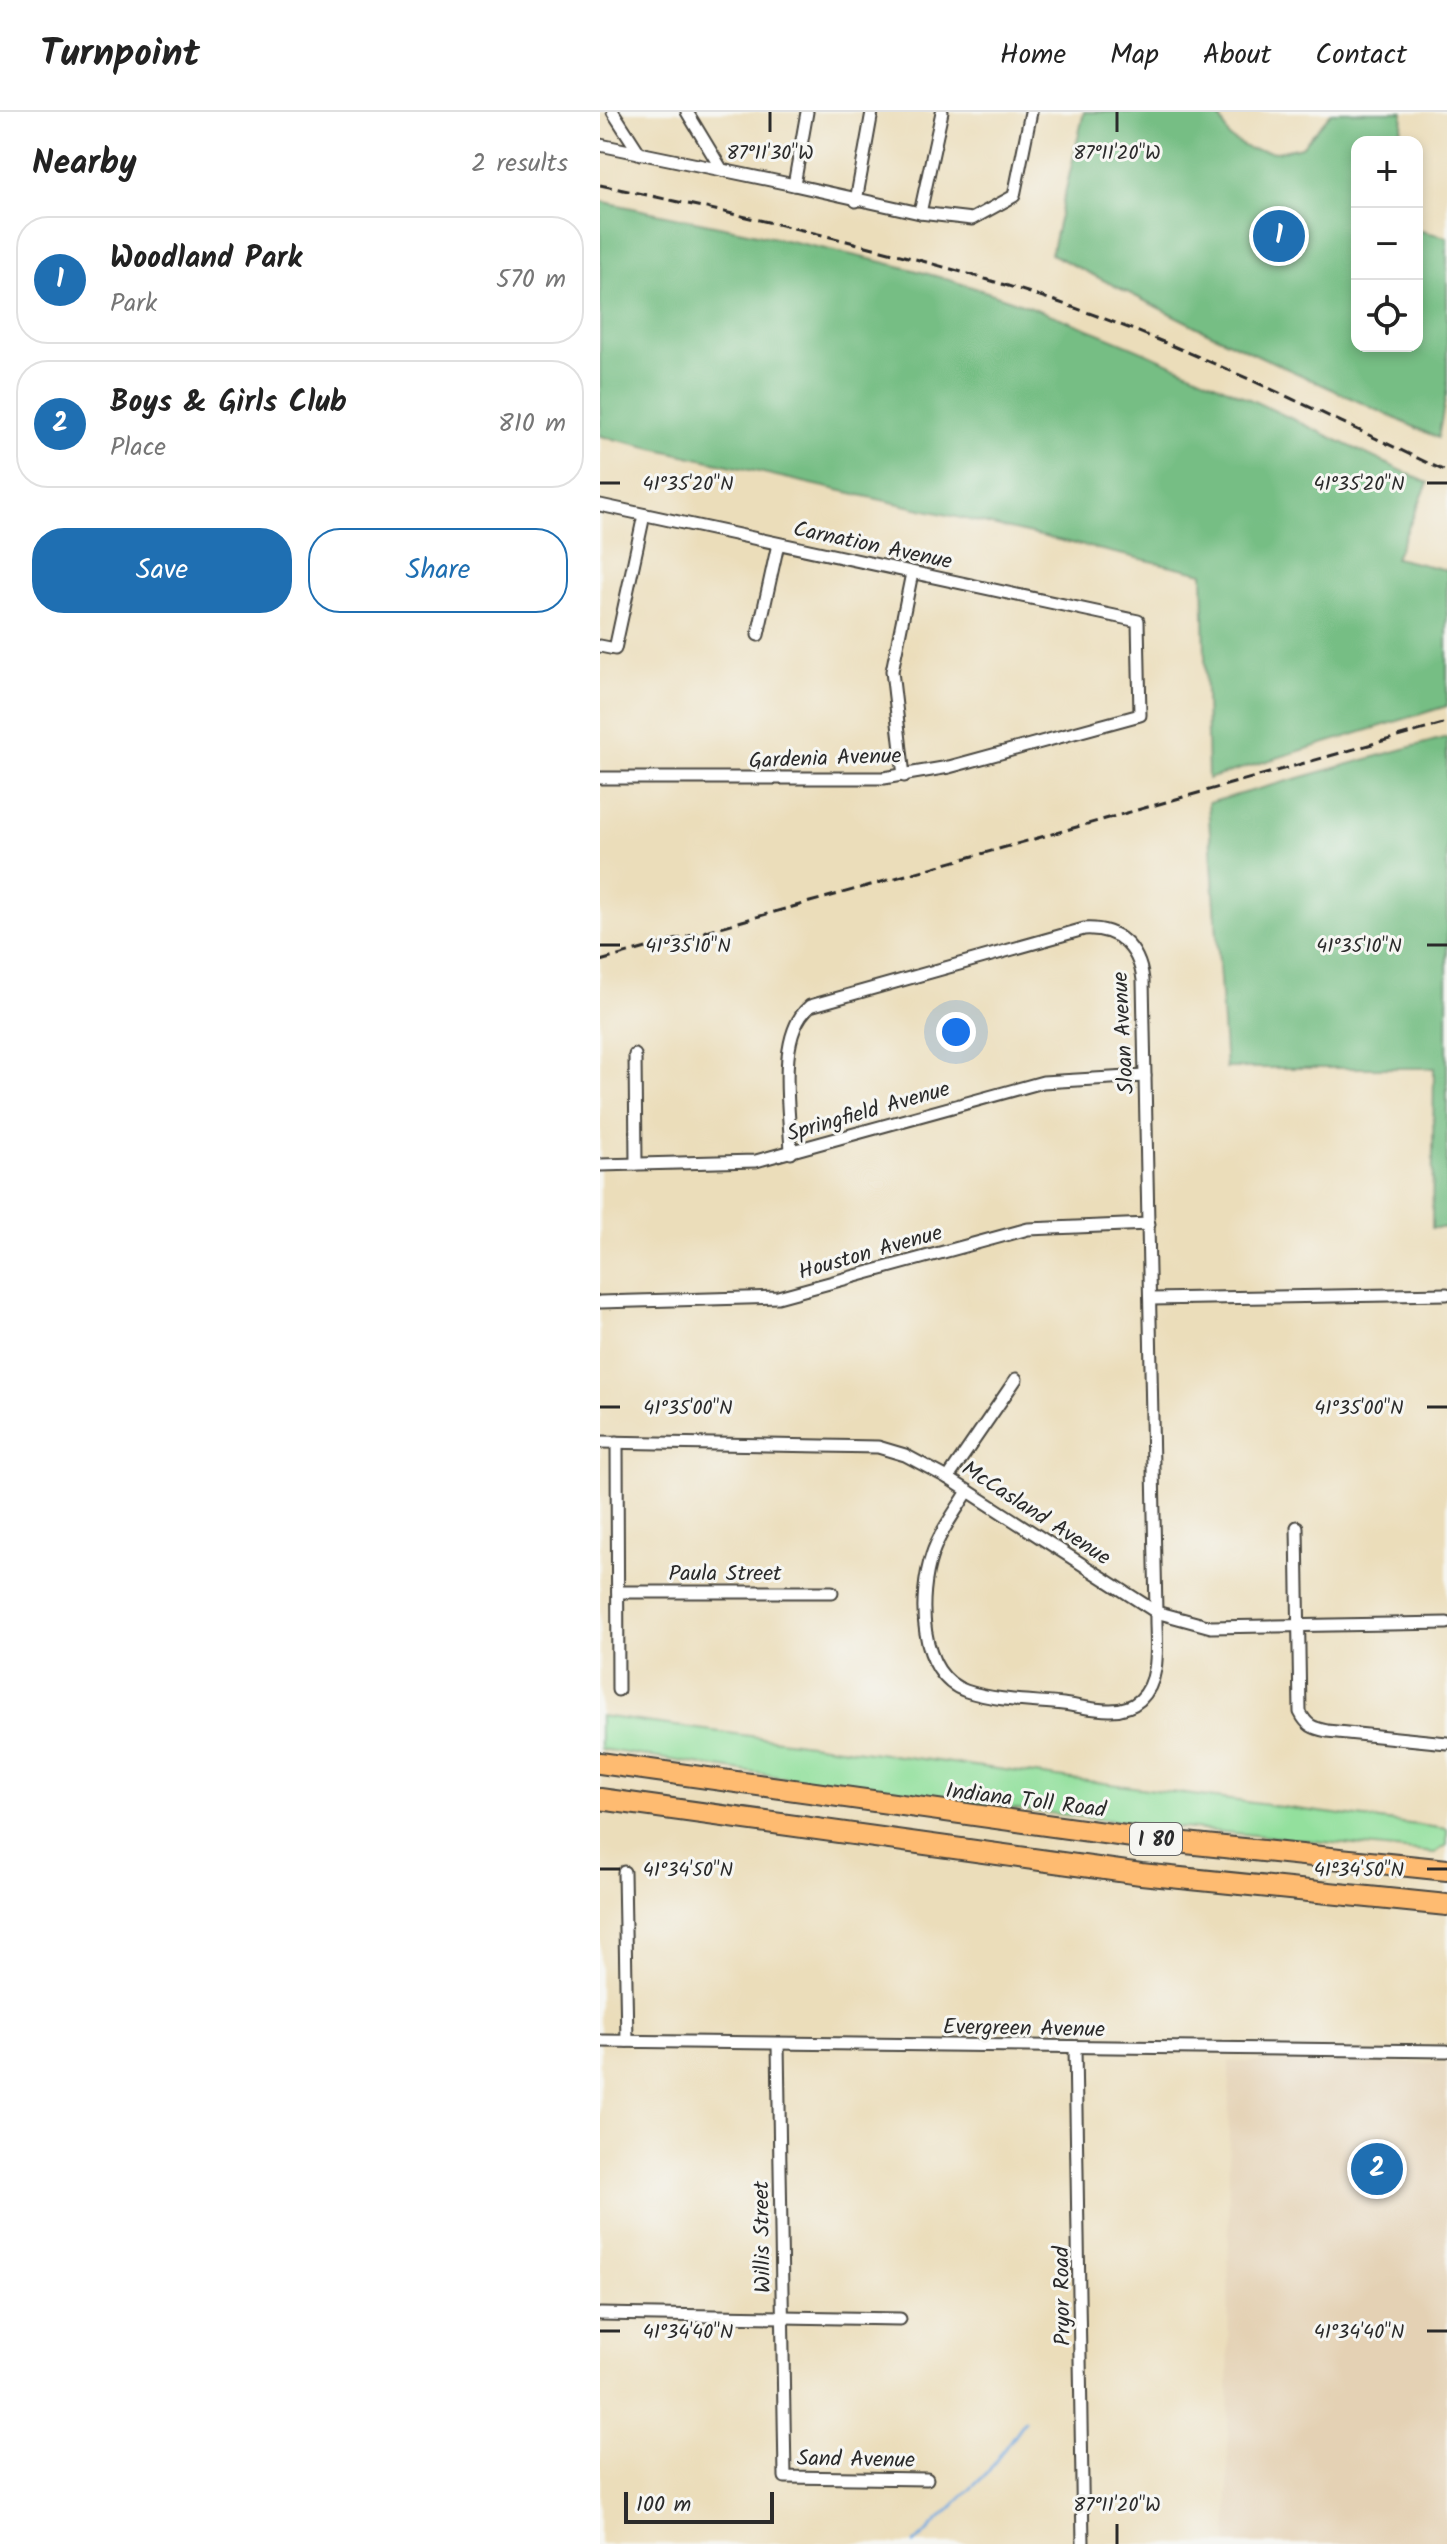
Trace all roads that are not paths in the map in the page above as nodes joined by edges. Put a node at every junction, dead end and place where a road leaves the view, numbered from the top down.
1 (613, 112) edge
2 (687, 112) edge
3 (807, 112) edge
4 (872, 112) edge
5 (942, 112) edge
6 (1031, 112) edge
7 (600, 145) edge
8 (640, 154) junction
9 (722, 170) junction
10 (800, 186) junction
11 (856, 201) junction
12 (920, 213) junction
13 (600, 505) edge
14 (644, 515) junction
15 (778, 544) junction
16 (912, 573) junction
17 (758, 635) dead end
18 (600, 646) edge
19 (1140, 715) joint
20 (904, 776) junction
21 (600, 778) edge
22 (635, 1055) dead end
23 (1145, 1076) junction
24 (791, 1153) junction
25 (636, 1164) junction
26 (600, 1165) edge
27 (1149, 1224) junction
28 (1447, 1294) edge
29 (1151, 1299) junction
30 (600, 1302) edge
31 (1016, 1379) dead end
32 (600, 1442) edge
33 (617, 1442) junction
34 (948, 1478) junction
35 (968, 1491) junction
36 (1297, 1527) dead end
37 (618, 1592) junction
38 (832, 1592) dead end
39 (1156, 1612) junction
40 (1447, 1623) edge
41 (1298, 1627) junction
42 (618, 1690) dead end
43 (1447, 1743) edge
44 (600, 1763) edge
45 (600, 1799) edge
46 (1447, 1870) edge
47 (624, 1872) dead end
48 (1447, 1905) edge
49 (600, 2041) edge
50 (627, 2041) junction
51 (778, 2044) junction
52 (1075, 2048) junction
53 (1447, 2051) edge
54 (600, 2314) edge
55 (783, 2317) junction
56 (900, 2319) dead end
57 (785, 2477) joint
58 (927, 2479) dead end
59 (1083, 2544) edge

1 - 8 street
2 - 9 street
3 - 10 street
4 - 11 street
5 - 12 street
6 - 12 street
7 - 8 street
8 - 9 street
9 - 10 street
10 - 11 street
11 - 12 street
13 - 14 street, Carnation Avenue
14 - 15 street, Carnation Avenue
14 - 18 street
15 - 16 street, Carnation Avenue
15 - 17 street
16 - 19 street, Carnation Avenue
16 - 20 street
19 - 20 street, Gardenia Avenue
20 - 21 street, Gardenia Avenue
22 - 25 street
23 - 24 street, Springfield Avenue
23 - 24 street, Sloan Avenue
23 - 27 street, Sloan Avenue
24 - 25 street, Springfield Avenue
25 - 26 street, Springfield Avenue
27 - 29 street, Sloan Avenue
27 - 30 street, Houston Avenue
28 - 29 street
29 - 39 street, Sloan Avenue
31 - 34 street
32 - 33 street, McCasland Avenue
33 - 34 street, McCasland Avenue
33 - 37 street
34 - 35 street, McCasland Avenue
35 - 39 street, McCasland Avenue
35 - 39 street, Sloan Avenue
36 - 41 street
37 - 38 street, Paula Street
37 - 42 street
39 - 41 street, McCasland Avenue
40 - 41 street, McCasland Avenue
41 - 43 street
44 - 46 highway, Indiana Toll Road / I 80
45 - 48 highway, I 80
47 - 50 street
49 - 50 street, Evergreen Avenue
50 - 51 street, Evergreen Avenue
51 - 52 street, Evergreen Avenue
51 - 55 street, Willis Street
52 - 53 street, Evergreen Avenue
52 - 59 street, Pryor Road
54 - 55 street
55 - 56 street
55 - 57 street, Willis Street
57 - 58 street, Sand Avenue

